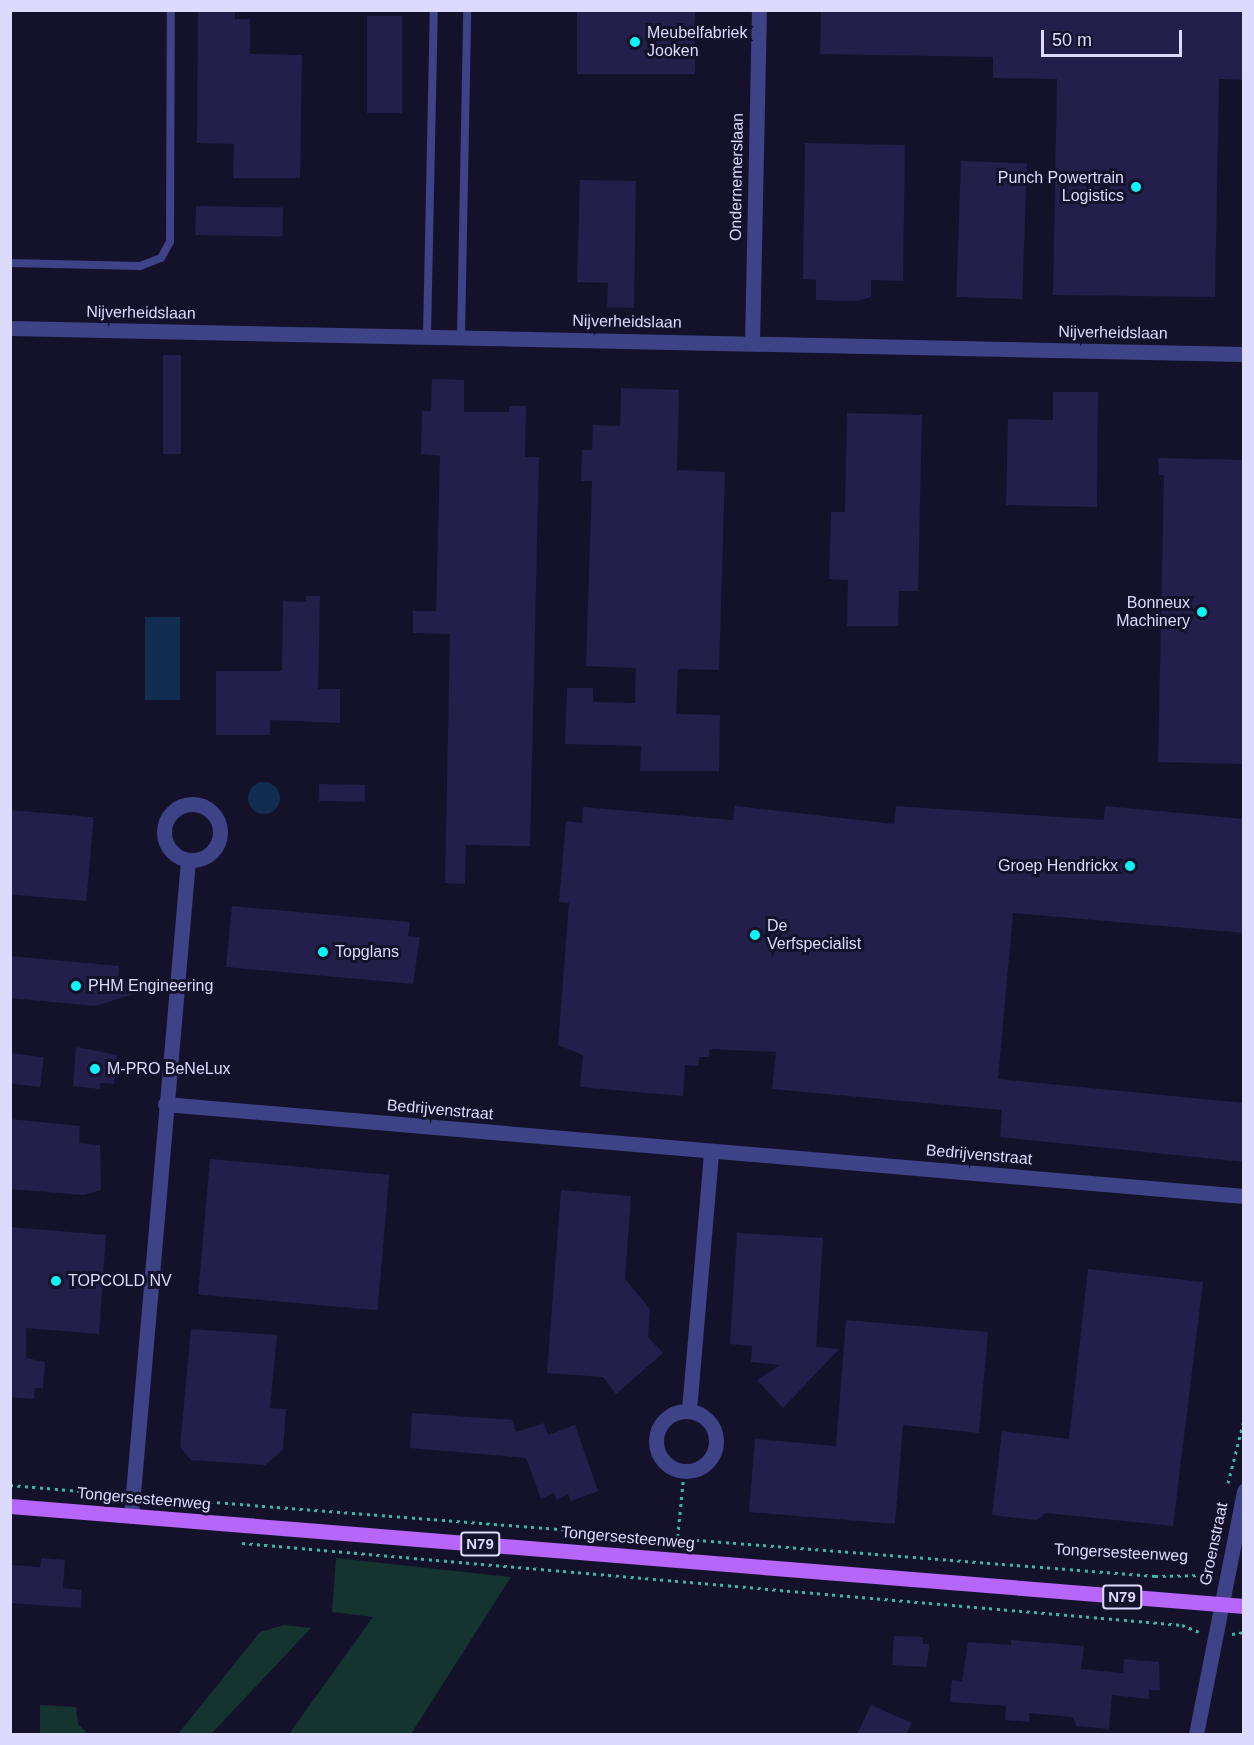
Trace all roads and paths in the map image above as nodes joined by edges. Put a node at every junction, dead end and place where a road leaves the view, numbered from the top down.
1 (171, 10) edge
2 (434, 10) edge
3 (467, 10) edge
4 (759, 10) edge
5 (10, 263) edge
6 (10, 328) edge
7 (427, 335) junction
8 (461, 336) junction
9 (752, 344) junction
10 (1244, 354) edge
11 (188, 860) dead end
12 (165, 1104) junction
13 (711, 1151) junction
14 (1244, 1196) edge
15 (689, 1410) junction
16 (684, 1472) junction
17 (10, 1485) edge
18 (1244, 1491) edge
19 (133, 1495) junction
20 (10, 1506) edge
21 (131, 1516) junction
22 (678, 1536) junction
23 (233, 1541) dead end
24 (676, 1560) junction
25 (1225, 1576) junction
26 (674, 1582) junction
27 (1221, 1604) junction
28 (1244, 1606) edge
29 (1182, 1625) dead end
30 (1196, 1734) edge

1 - 5 lane
2 - 7 lane
3 - 8 lane
4 - 9 street, Ondernemerslaan
6 - 7 street, Nijverheidslaan
7 - 8 street, Nijverheidslaan
8 - 9 street, Nijverheidslaan
9 - 10 street, Nijverheidslaan
11 - 12 street
12 - 13 street, Bedrijvenstraat
12 - 19 street
13 - 14 street, Bedrijvenstraat
13 - 15 street
15 - 16 street
15 - 16 street
16 - 22 path
17 - 19 path, Tongersesteenweg
18 - 25 street, Groenstraat
19 - 21 street
19 - 22 path, Tongersesteenweg
20 - 21 main road, Tongersesteenweg / N79
21 - 24 main road, Tongersesteenweg / N79
22 - 24 path
22 - 25 path, Tongersesteenweg
23 - 26 path
24 - 26 path
24 - 27 main road, Tongersesteenweg / N79
25 - 27 street, Groenstraat
26 - 29 path
27 - 28 main road, Tongersesteenweg / N79
27 - 30 street, Groenstraat

